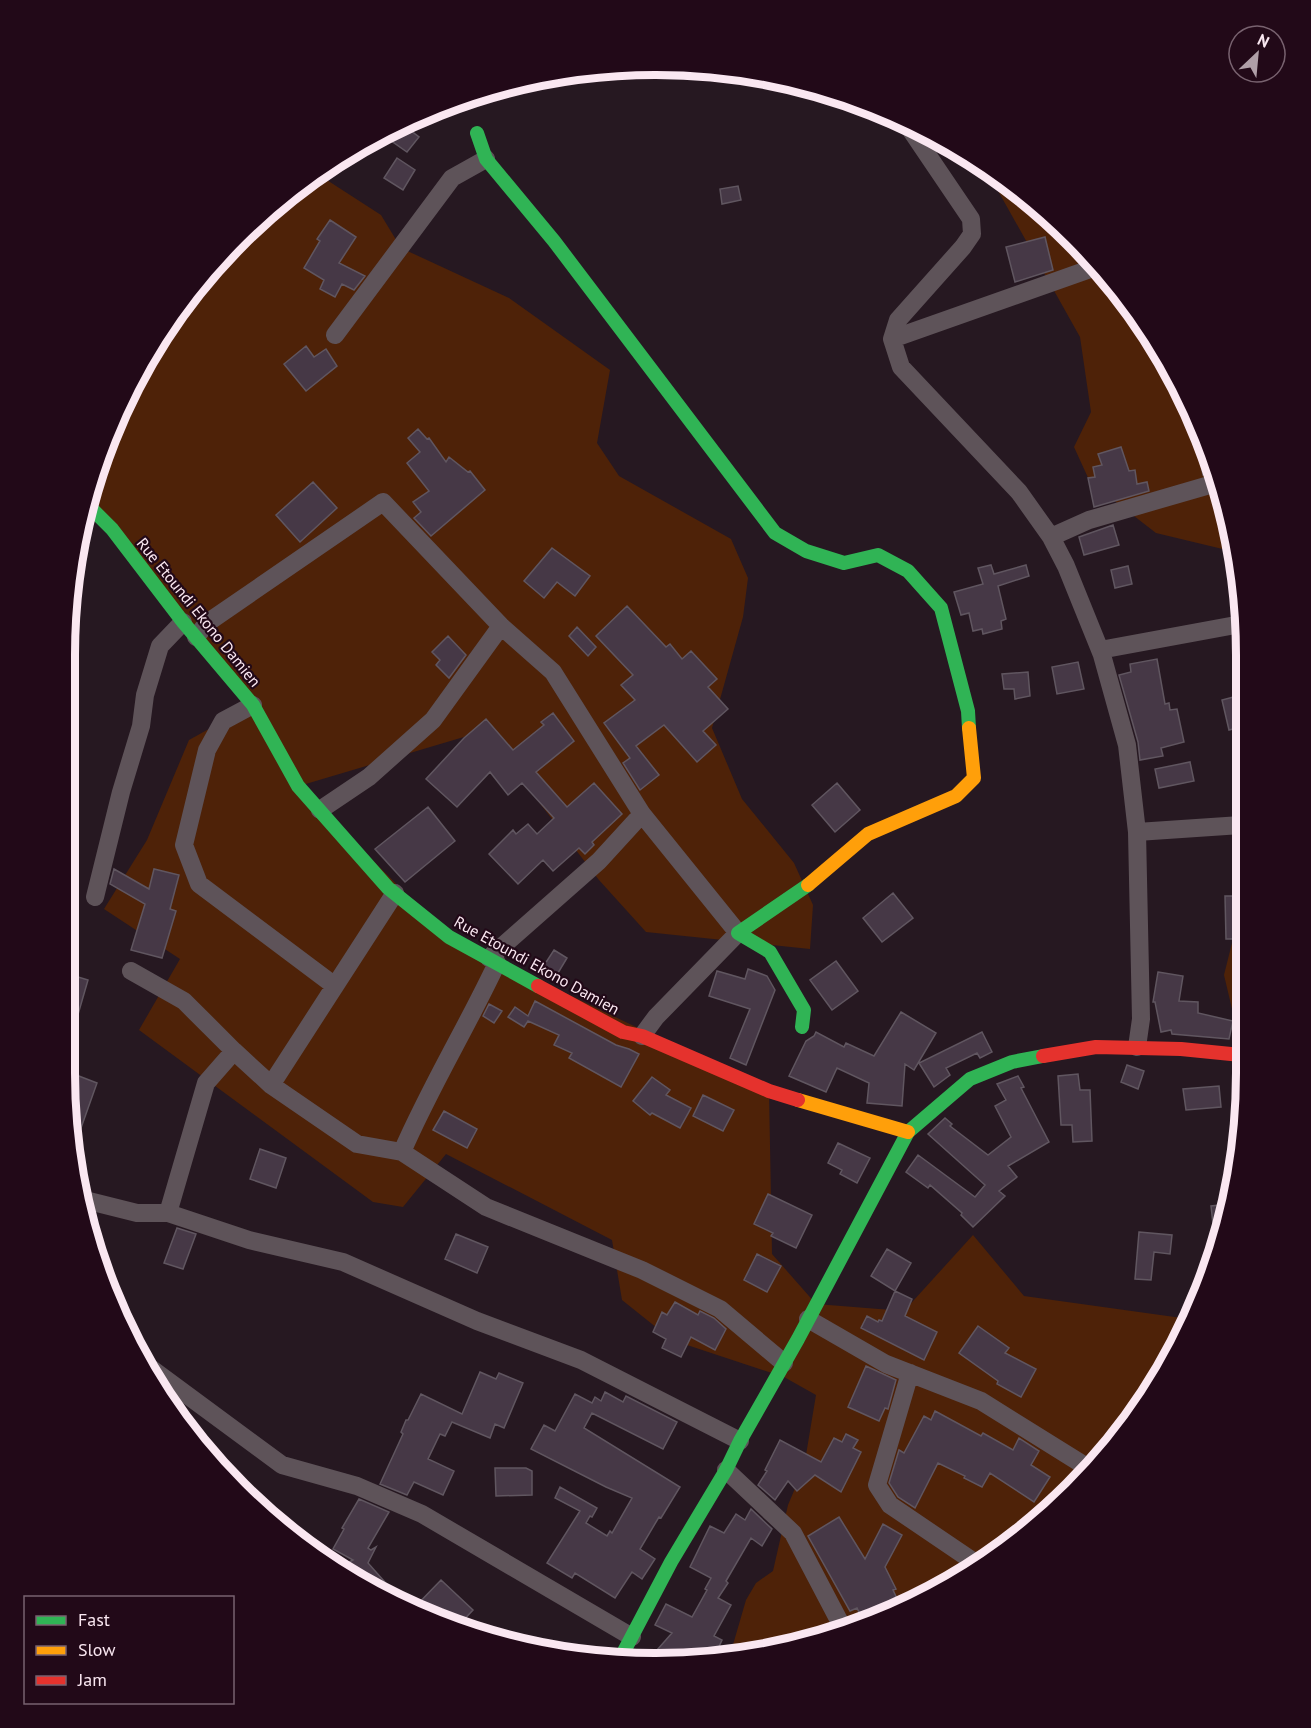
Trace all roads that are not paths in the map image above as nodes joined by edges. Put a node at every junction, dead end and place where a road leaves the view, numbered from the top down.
1 (477, 133) dead end
2 (915, 137) edge
3 (486, 159) junction
4 (1089, 270) edge
5 (335, 334) dead end
6 (892, 339) junction
7 (1206, 486) dead end
8 (94, 511) edge
9 (1051, 537) junction
10 (183, 622) junction
11 (1235, 625) edge
12 (501, 626) junction
13 (196, 637) junction
14 (1100, 651) junction
15 (253, 705) junction
16 (320, 810) junction
17 (642, 814) junction
18 (1236, 825) edge
19 (1137, 832) junction
20 (395, 893) junction
21 (95, 897) dead end
22 (738, 933) junction
23 (493, 961) junction
24 (131, 971) dead end
25 (335, 986) junction
26 (802, 1027) dead end
27 (642, 1036) junction
28 (1137, 1047) junction
29 (234, 1051) junction
30 (1236, 1054) edge
31 (271, 1085) junction
32 (908, 1132) junction
33 (402, 1152) junction
34 (90, 1201) edge
35 (168, 1213) junction
36 (808, 1318) junction
37 (784, 1364) junction
38 (910, 1373) junction
39 (162, 1377) edge
40 (740, 1441) junction
41 (1083, 1465) edge
42 (726, 1470) junction
43 (971, 1560) edge
44 (840, 1623) edge
45 (632, 1637) junction
46 (624, 1652) edge

1 - 3 street
2 - 6 street
3 - 5 street
3 - 22 street
4 - 6 street
6 - 9 street
7 - 9 street
8 - 10 street, Rue Etoundi Ekono Damien
9 - 14 street
10 - 13 street, Rue Etoundi Ekono Damien
10 - 21 street
11 - 14 street
12 - 13 street
12 - 16 street
12 - 17 street
13 - 15 street, Rue Etoundi Ekono Damien
14 - 19 street
15 - 16 street, Rue Etoundi Ekono Damien
15 - 25 street
16 - 20 street, Rue Etoundi Ekono Damien
17 - 22 street
17 - 23 street
18 - 19 street
19 - 28 street
20 - 23 street, Rue Etoundi Ekono Damien
20 - 25 street
22 - 26 street
22 - 27 street
23 - 27 street, Rue Etoundi Ekono Damien
23 - 33 street
24 - 29 street
25 - 31 street
27 - 32 street, Rue Etoundi Ekono Damien
28 - 30 street
28 - 32 street
29 - 31 street
29 - 35 street
31 - 33 street
32 - 36 street
33 - 37 street
34 - 35 street
35 - 40 street
36 - 37 street
36 - 38 street
37 - 40 street
38 - 41 street
38 - 43 street
39 - 45 street
40 - 42 street
42 - 44 street
42 - 45 street
45 - 46 street

